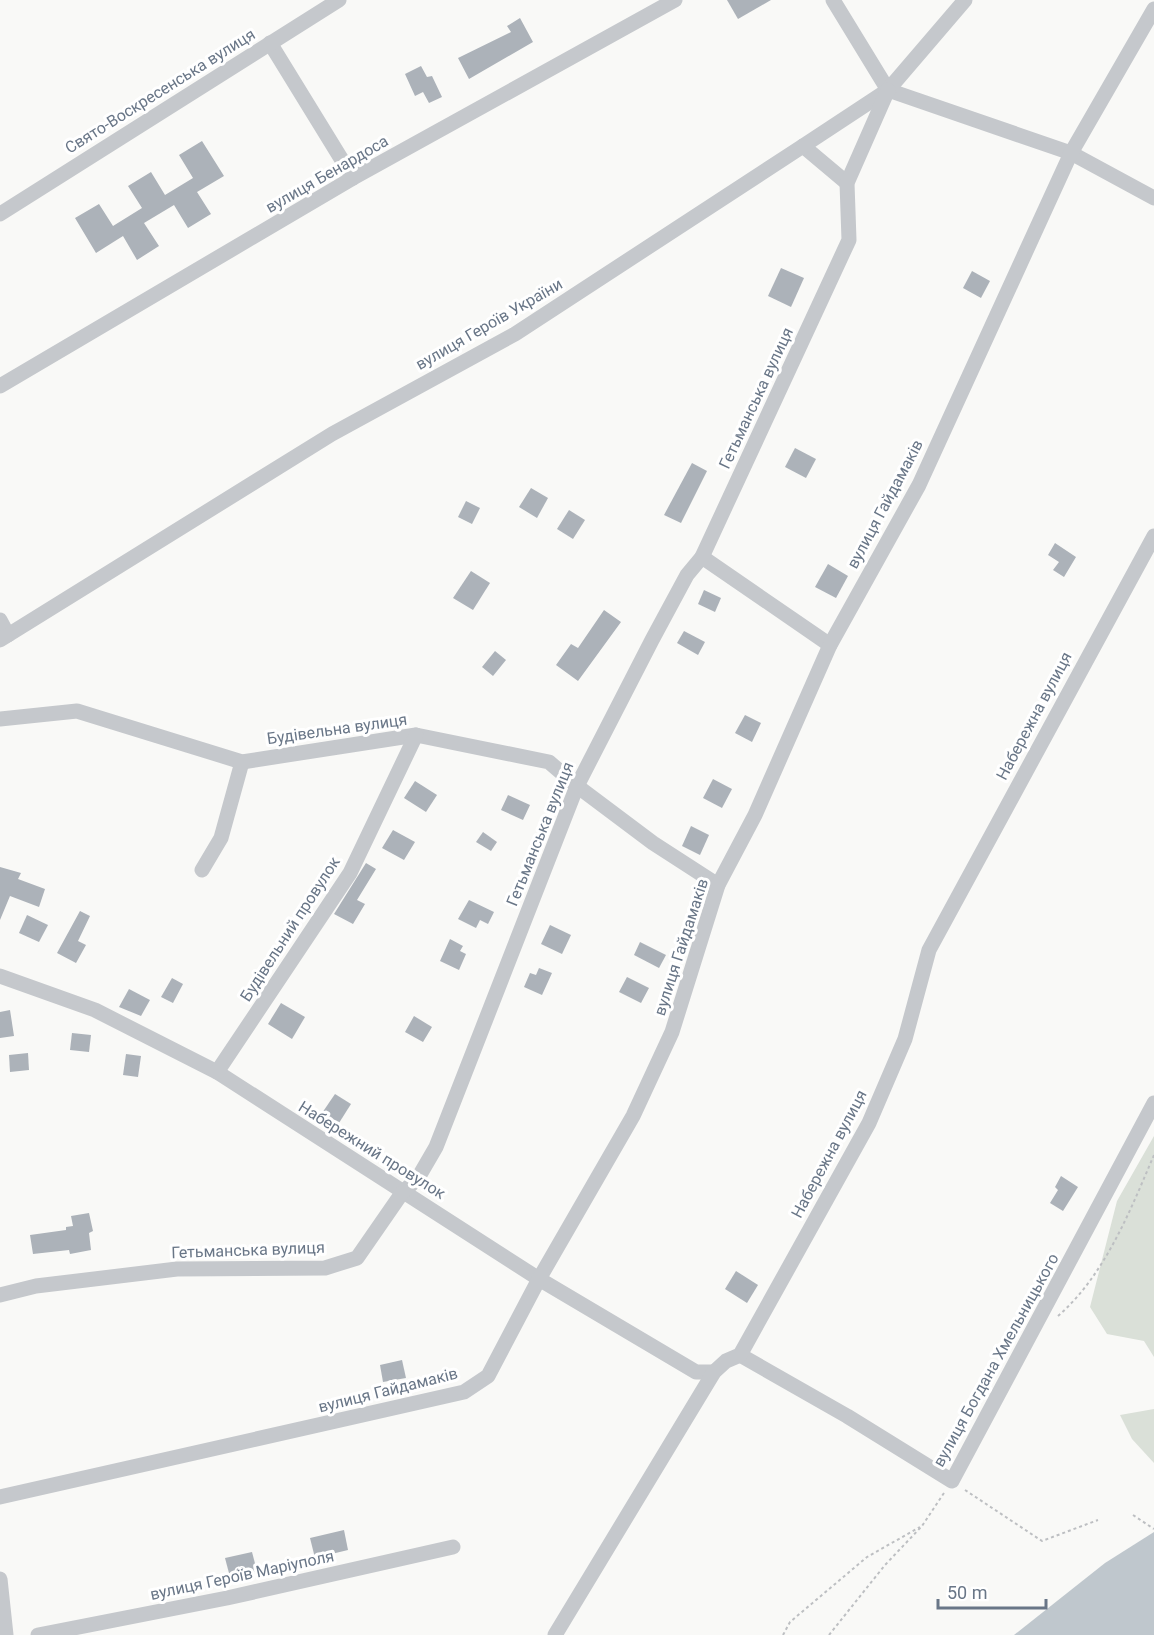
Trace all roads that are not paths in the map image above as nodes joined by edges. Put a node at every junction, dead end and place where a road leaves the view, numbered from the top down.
1 (339, 0) edge
2 (675, 0) edge
3 (833, 0) edge
4 (965, 0) edge
5 (1154, 9) edge
6 (270, 44) junction
7 (888, 90) junction
8 (803, 146) junction
9 (1071, 153) junction
10 (353, 178) junction
11 (848, 183) junction
12 (1154, 198) edge
13 (0, 214) edge
14 (0, 386) edge
15 (1154, 536) edge
16 (702, 557) junction
17 (0, 620) edge
18 (4, 638) edge
19 (830, 645) junction
20 (0, 718) edge
21 (416, 735) junction
22 (242, 762) junction
23 (577, 786) junction
24 (202, 870) dead end
25 (718, 885) junction
26 (0, 976) edge
27 (217, 1072) junction
28 (1154, 1104) edge
29 (402, 1193) junction
30 (539, 1279) junction
31 (0, 1295) edge
32 (740, 1355) junction
33 (714, 1372) junction
34 (0, 1497) edge
35 (453, 1547) dead end
36 (0, 1579) edge
37 (6, 1635) edge
38 (38, 1635) edge
39 (555, 1635) edge

1 - 6 street, Свято-Воскресенська вулиця
2 - 10 street, вулиця Бенардоса
3 - 7 street
4 - 7 street, вулиця Героїв України
5 - 9 street, вулиця Гайдамаків
6 - 10 street
6 - 13 street, Свято-Воскресенська вулиця
7 - 8 street, вулиця Героїв України
7 - 9 street
7 - 11 street, Гетьманська вулиця
8 - 11 street
8 - 18 street, вулиця Героїв України
9 - 12 street
9 - 19 street, вулиця Гайдамаків
10 - 14 street, вулиця Бенардоса
11 - 16 street, Гетьманська вулиця
15 - 32 street, Набережна вулиця
16 - 19 street
16 - 23 street, Гетьманська вулиця
17 - 18 street
19 - 25 street, вулиця Гайдамаків
20 - 22 street, Будівельна вулиця
21 - 22 street, Будівельна вулиця
21 - 23 street, Будівельна вулиця
21 - 27 street, Будівельний провулок
22 - 24 street
23 - 25 street, Будівельна вулиця
23 - 29 street, Гетьманська вулиця
25 - 30 street, вулиця Гайдамаків
26 - 27 street, Набережний провулок
27 - 29 street, Набережний провулок
28 - 32 street, вулиця Богдана Хмельницького
29 - 30 street, Набережний провулок
29 - 31 street, Гетьманська вулиця
30 - 33 street, Набережний провулок
30 - 34 street, вулиця Гайдамаків
32 - 33 street, Набережна вулиця
33 - 39 street, Набережна вулиця
35 - 38 street, вулиця Героїв Маріуполя
36 - 37 street

